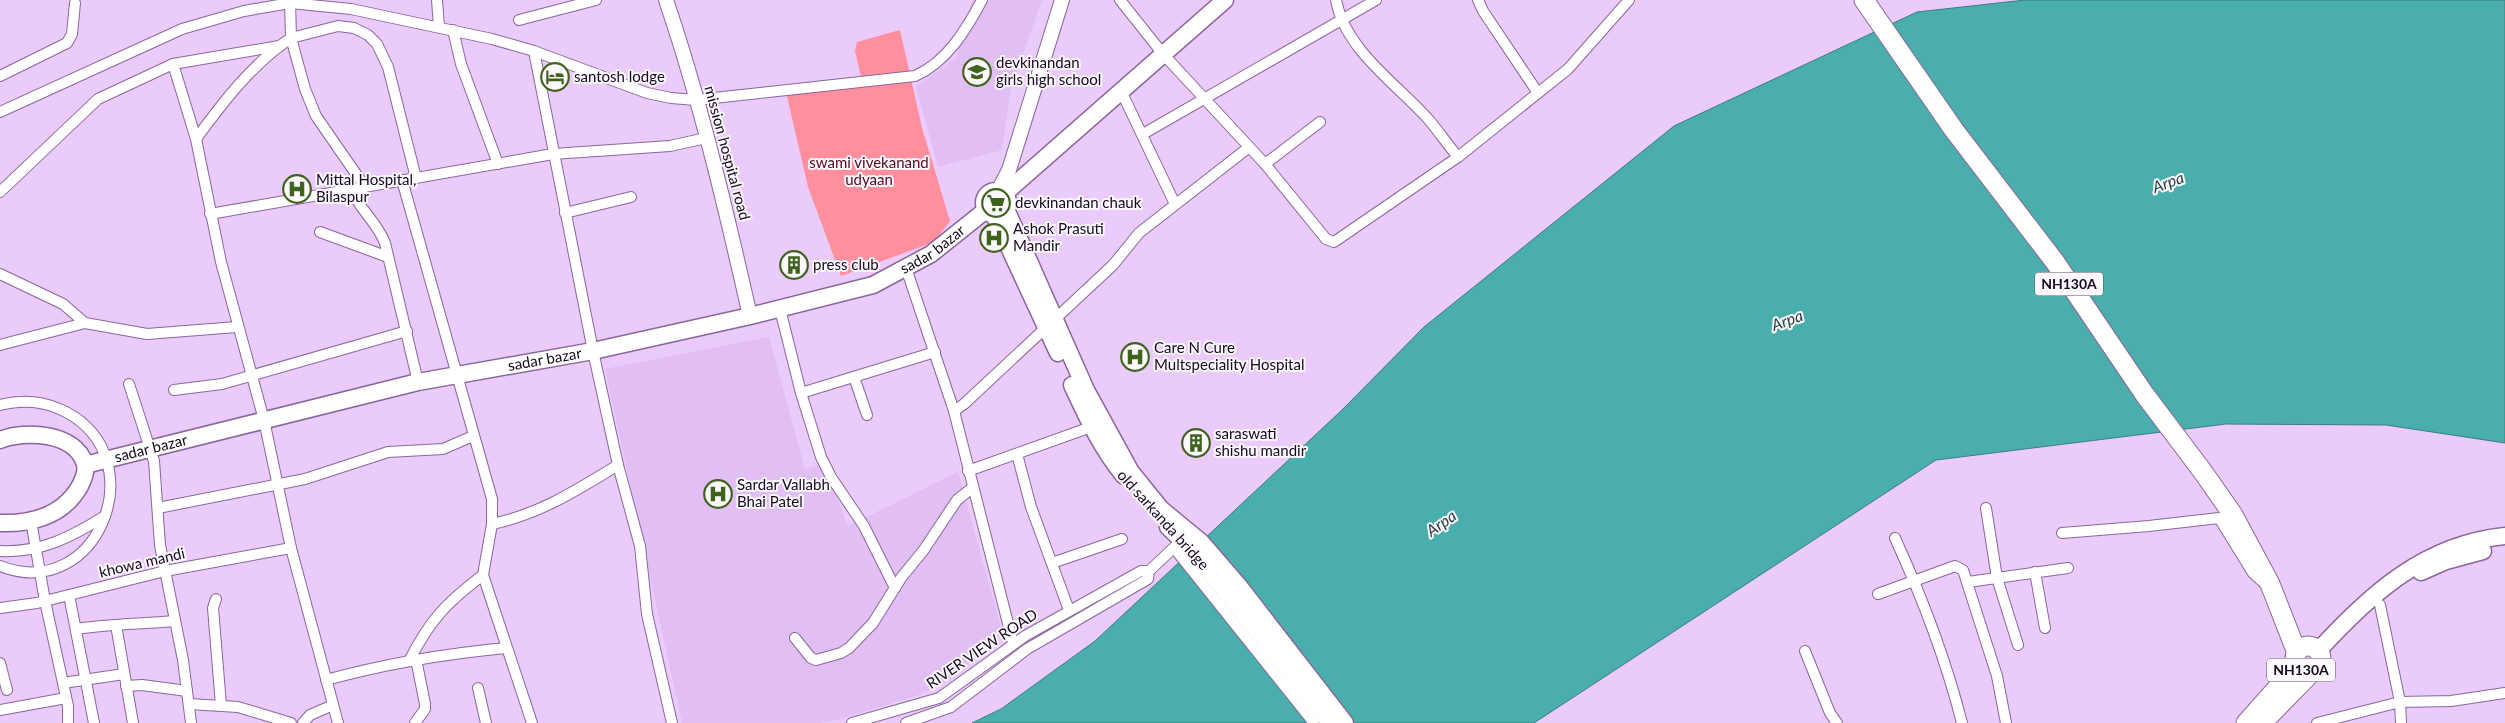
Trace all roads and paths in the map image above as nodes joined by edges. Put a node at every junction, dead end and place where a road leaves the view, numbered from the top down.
1 (437, 0) edge
2 (596, 0) edge
3 (666, 0) edge
4 (982, 0) edge
5 (1062, 0) edge
6 (1120, 0) edge
7 (1225, 0) edge
8 (1336, 0) edge
9 (1376, 0) edge
10 (1478, 0) edge
11 (1629, 0) edge
12 (1864, 0) edge
13 (290, 1) edge
14 (75, 3) dead end
15 (519, 20) dead end
16 (1341, 20) junction
17 (440, 27) junction
18 (453, 30) junction
19 (291, 38) junction
20 (279, 46) junction
21 (534, 51) junction
22 (1162, 54) junction
23 (173, 64) junction
24 (0, 76) edge
25 (1121, 92) junction
26 (1538, 94) junction
27 (1203, 98) junction
28 (696, 100) junction
29 (0, 112) edge
30 (1320, 122) dead end
31 (1143, 134) junction
32 (706, 138) junction
33 (196, 139) junction
34 (1248, 148) junction
35 (553, 154) junction
36 (1458, 157) junction
37 (498, 164) junction
38 (1265, 164) junction
39 (416, 178) junction
40 (402, 180) junction
41 (365, 187) junction
42 (351, 189) junction
43 (0, 192) edge
44 (631, 197) dead end
45 (998, 204) junction
46 (1175, 204) junction
47 (565, 213) junction
48 (210, 214) junction
49 (320, 232) dead end
50 (388, 257) junction
51 (906, 268) junction
52 (0, 274) edge
53 (780, 309) junction
54 (750, 316) junction
55 (85, 323) junction
56 (1052, 324) junction
57 (237, 327) junction
58 (406, 331) junction
59 (0, 345) edge
60 (593, 351) junction
61 (935, 352) junction
62 (458, 375) junction
63 (251, 376) junction
64 (854, 377) junction
65 (418, 382) junction
66 (129, 384) dead end
67 (174, 390) dead end
68 (801, 393) junction
69 (0, 405) edge
70 (954, 411) junction
71 (867, 414) dead end
72 (264, 420) junction
73 (1091, 427) junction
74 (473, 436) junction
75 (0, 440) edge
76 (151, 449) junction
77 (1017, 454) junction
78 (106, 460) junction
79 (85, 465) junction
80 (618, 465) junction
81 (968, 471) junction
82 (277, 485) junction
83 (972, 488) junction
84 (158, 508) junction
85 (1986, 508) dead end
86 (106, 516) junction
87 (32, 521) junction
88 (0, 523) edge
89 (492, 524) junction
90 (2062, 533) dead end
91 (2505, 536) edge
92 (1122, 538) dead end
93 (1895, 538) dead end
94 (1187, 545) junction
95 (2505, 547) edge
96 (291, 548) junction
97 (36, 550) junction
98 (0, 552) edge
99 (1052, 563) junction
100 (0, 566) edge
101 (2068, 568) dead end
102 (165, 571) junction
103 (1149, 571) junction
104 (2034, 572) junction
105 (40, 573) junction
106 (483, 575) junction
107 (1997, 578) junction
108 (1915, 582) junction
109 (1968, 582) junction
110 (2269, 583) junction
111 (895, 588) junction
112 (1878, 594) dead end
113 (69, 595) junction
114 (216, 599) dead end
115 (45, 601) junction
116 (2380, 605) junction
117 (0, 608) edge
118 (1070, 610) junction
119 (175, 621) junction
120 (116, 625) junction
121 (2045, 628) dead end
122 (76, 629) junction
123 (795, 638) dead end
124 (1013, 644) junction
125 (2018, 645) dead end
126 (506, 648) junction
127 (1805, 652) dead end
128 (2310, 658) junction
129 (412, 660) junction
130 (0, 663) edge
131 (124, 674) junction
132 (86, 679) junction
133 (326, 680) junction
134 (62, 683) junction
135 (126, 686) junction
136 (478, 688) dead end
137 (7, 690) dead end
138 (187, 691) junction
139 (2505, 693) edge
140 (66, 698) junction
141 (2400, 702) junction
142 (189, 704) junction
143 (221, 705) junction
144 (333, 706) junction
145 (0, 710) edge
146 (68, 723) edge
147 (94, 723) edge
148 (133, 723) edge
149 (191, 723) edge
150 (291, 723) edge
151 (303, 723) edge
152 (338, 723) edge
153 (415, 723) edge
154 (486, 723) edge
155 (532, 723) edge
156 (672, 723) edge
157 (852, 723) edge
158 (906, 723) edge
159 (1314, 723) edge
160 (1330, 723) edge
161 (1345, 723) edge
162 (1837, 723) edge
163 (1962, 723) edge
164 (2006, 723) edge
165 (2246, 723) edge
166 (2262, 723) edge
167 (2317, 723) edge
168 (2402, 723) edge

1 - 17 street
2 - 15 street
3 - 28 street, mission hospital road
4 - 28 street
5 - 45 street
6 - 22 street
7 - 22 main road, sadar bazar
8 - 16 street
9 - 16 street
10 - 26 street
11 - 26 street
12 - 110 highway, NH130A
13 - 17 street
13 - 19 street
13 - 29 street
14 - 24 street
16 - 27 street
16 - 36 street
17 - 18 street
18 - 21 street
18 - 37 street
19 - 20 street
19 - 39 street
19 - 41 street
20 - 23 street
20 - 33 street
21 - 28 street
21 - 35 street
22 - 25 main road, sadar bazar
22 - 27 street
23 - 33 street
23 - 43 street
25 - 31 street
25 - 45 main road, sadar bazar
26 - 36 street
27 - 31 street
27 - 34 street
28 - 32 street, mission hospital road
30 - 38 street
31 - 46 street
32 - 35 street
32 - 54 street, mission hospital road
33 - 48 street
34 - 38 street
34 - 46 street
35 - 37 street
35 - 47 street
36 - 38 street
37 - 39 street
39 - 40 street
40 - 41 street
40 - 62 street
41 - 42 street
42 - 48 street
42 - 50 street
44 - 47 street
45 - 51 main road, sadar bazar
45 - 56 main road, old sarkanda bridge
46 - 56 street
47 - 60 street
48 - 57 street
49 - 50 street
50 - 58 street
51 - 53 main road, sadar bazar
51 - 61 street
52 - 55 street
53 - 54 main road, sadar bazar
53 - 68 street
54 - 60 main road, sadar bazar
55 - 57 street
55 - 59 street
56 - 70 street
56 - 73 main road, old sarkanda bridge
56 - 94 main road
57 - 63 street
58 - 63 street
58 - 65 street
60 - 62 main road, sadar bazar
60 - 80 street
61 - 64 street
61 - 70 street
62 - 65 main road, sadar bazar
62 - 74 street
63 - 67 street
63 - 72 street
64 - 68 street
64 - 71 street
65 - 72 main road, sadar bazar
66 - 76 street
68 - 111 street
69 - 78 street
70 - 81 street
72 - 76 main road, sadar bazar
72 - 82 street
73 - 77 street
73 - 94 main road, old sarkanda bridge
74 - 82 street
74 - 89 street
75 - 79 main road
76 - 78 main road, sadar bazar
76 - 84 street
77 - 81 street
77 - 99 street
78 - 79 main road, sadar bazar
78 - 86 street
79 - 87 main road
80 - 89 street
80 - 156 street
81 - 83 street
82 - 84 street
82 - 96 street
83 - 111 street
83 - 124 street
84 - 102 street
85 - 107 street
86 - 97 street
86 - 105 street
87 - 88 main road
87 - 97 street
89 - 106 street
90 - 110 street
91 - 128 main road
92 - 99 street
93 - 108 street
94 - 103 street, RIVER VIEW ROAD
94 - 159 street
94 - 160 main road, old sarkanda bridge
94 - 161 main road
95 - 116 main road
96 - 102 street, khowa mandi
96 - 133 street
97 - 98 street
97 - 105 street
99 - 118 street
100 - 105 street
101 - 104 street
102 - 113 street, khowa mandi
102 - 119 street
103 - 118 street, RIVER VIEW ROAD
103 - 158 street, RIVER VIEW ROAD
104 - 107 street
104 - 121 street
105 - 115 street
106 - 126 street
106 - 129 street
107 - 109 street
107 - 125 street
108 - 109 street
108 - 112 street
108 - 163 street
109 - 164 street
110 - 128 highway, NH130A
111 - 123 street
113 - 115 street, khowa mandi
113 - 122 street
114 - 143 street
115 - 117 street, khowa mandi
115 - 134 street
116 - 128 main road
116 - 141 street
118 - 124 street, RIVER VIEW ROAD
119 - 120 street
119 - 138 street
120 - 122 street
120 - 131 street
122 - 132 street
124 - 157 street, RIVER VIEW ROAD
126 - 129 street
126 - 155 street
127 - 162 street
128 - 165 highway, NH130A
128 - 166 highway, NH130A
129 - 133 street
129 - 153 street
130 - 137 street
131 - 132 street
131 - 135 street
132 - 134 street
132 - 147 street
133 - 144 street
134 - 140 street
135 - 138 street
135 - 148 street
136 - 154 street
138 - 142 street
139 - 141 street
140 - 145 street
140 - 146 street
141 - 167 street
141 - 168 street
142 - 143 street
142 - 149 street
143 - 150 street
144 - 151 street
144 - 152 street

